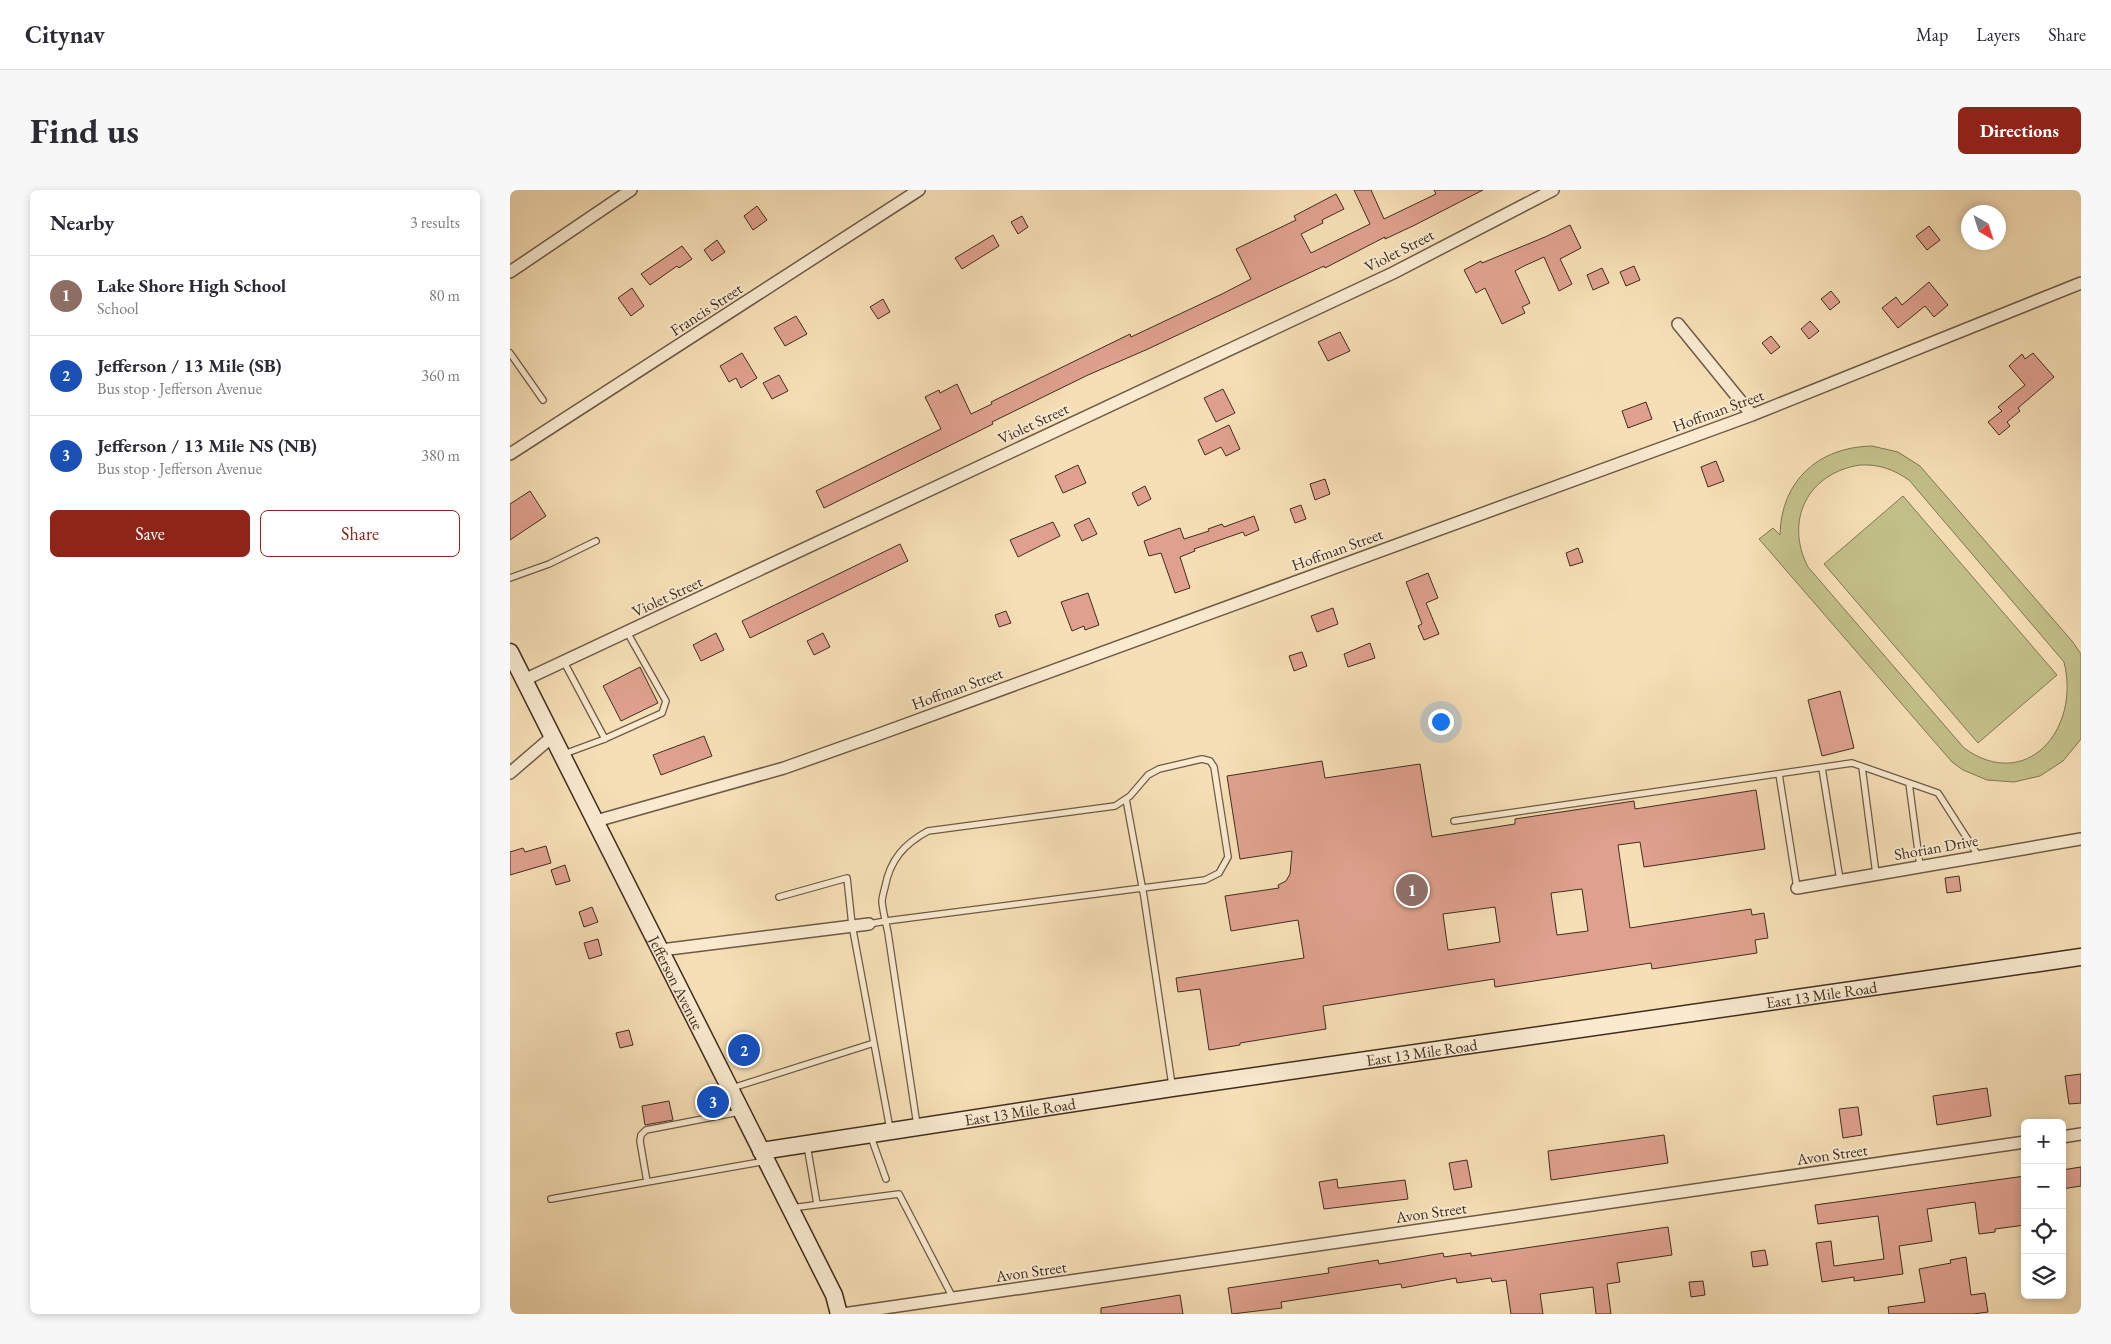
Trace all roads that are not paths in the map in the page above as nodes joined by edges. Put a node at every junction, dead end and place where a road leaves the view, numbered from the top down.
1 (631, 190) edge
2 (919, 190) edge
3 (1554, 190) edge
4 (510, 272) edge
5 (2081, 283) edge
6 (1678, 324) dead end
7 (510, 353) edge
8 (543, 400) dead end
9 (1752, 415) junction
10 (510, 454) edge
11 (596, 541) dead end
12 (510, 578) edge
13 (627, 632) junction
14 (512, 661) edge
15 (564, 662) junction
16 (524, 680) junction
17 (553, 736) junction
18 (605, 739) junction
19 (562, 755) junction
20 (1862, 767) junction
21 (1822, 768) junction
22 (510, 773) edge
23 (1779, 774) junction
24 (1908, 783) junction
25 (1126, 799) junction
26 (596, 821) junction
27 (1454, 821) dead end
28 (2081, 839) edge
29 (1978, 856) junction
30 (1920, 866) junction
31 (1876, 874) junction
32 (1840, 880) junction
33 (1797, 888) joint
34 (1143, 889) junction
35 (779, 897) dead end
36 (886, 921) junction
37 (869, 924) joint
38 (852, 925) junction
39 (661, 950) junction
40 (2081, 957) edge
41 (874, 1043) junction
42 (1172, 1088) junction
43 (730, 1089) junction
44 (741, 1112) junction
45 (917, 1127) junction
46 (891, 1131) junction
47 (2081, 1134) edge
48 (870, 1135) junction
49 (2066, 1136) edge
50 (2021, 1143) edge
51 (807, 1145) junction
52 (764, 1156) junction
53 (886, 1179) dead end
54 (647, 1182) junction
55 (551, 1199) dead end
56 (817, 1204) junction
57 (790, 1208) junction
58 (953, 1298) junction
59 (841, 1314) edge

1 - 4 street
2 - 10 street, Francis Street
3 - 13 street, Violet Street
5 - 9 street, Hoffman Street
6 - 9 street
7 - 8 lane
9 - 26 street, Hoffman Street
11 - 12 lane
13 - 15 street, Violet Street
13 - 18 lane
14 - 16 main road, Jefferson Avenue
15 - 16 street, Violet Street
15 - 18 lane
16 - 17 main road, Jefferson Avenue
17 - 19 main road, Jefferson Avenue
17 - 22 street
18 - 19 lane
19 - 26 main road, Jefferson Avenue
20 - 21 lane
20 - 24 lane
20 - 31 lane
21 - 23 lane
21 - 32 lane
23 - 27 lane
23 - 33 lane
24 - 29 lane
24 - 30 lane
25 - 34 lane
25 - 34 lane
25 - 36 lane
26 - 39 main road, Jefferson Avenue
28 - 29 street, Shorian Drive
29 - 30 street, Shorian Drive
30 - 31 street, Shorian Drive
31 - 32 street, Shorian Drive
32 - 33 street, Shorian Drive
34 - 36 lane
34 - 42 lane
35 - 38 lane
36 - 37 lane
36 - 45 lane
37 - 38 street
38 - 39 street
38 - 41 lane
39 - 43 main road, Jefferson Avenue
40 - 42 main road, East 13 Mile Road
41 - 43 lane
41 - 46 lane
42 - 45 main road, East 13 Mile Road
43 - 44 main road, Jefferson Avenue
44 - 52 main road, Jefferson Avenue
44 - 54 lane
45 - 46 main road, East 13 Mile Road
46 - 48 main road, East 13 Mile Road
47 - 49 street
48 - 51 main road, East 13 Mile Road
48 - 53 lane
50 - 58 street, Avon Street
51 - 52 main road, East 13 Mile Road
51 - 56 lane
52 - 54 lane
52 - 57 main road, Jefferson Avenue
54 - 55 lane
56 - 57 lane
56 - 58 lane
57 - 59 main road, Jefferson Avenue
58 - 59 street, Avon Street

